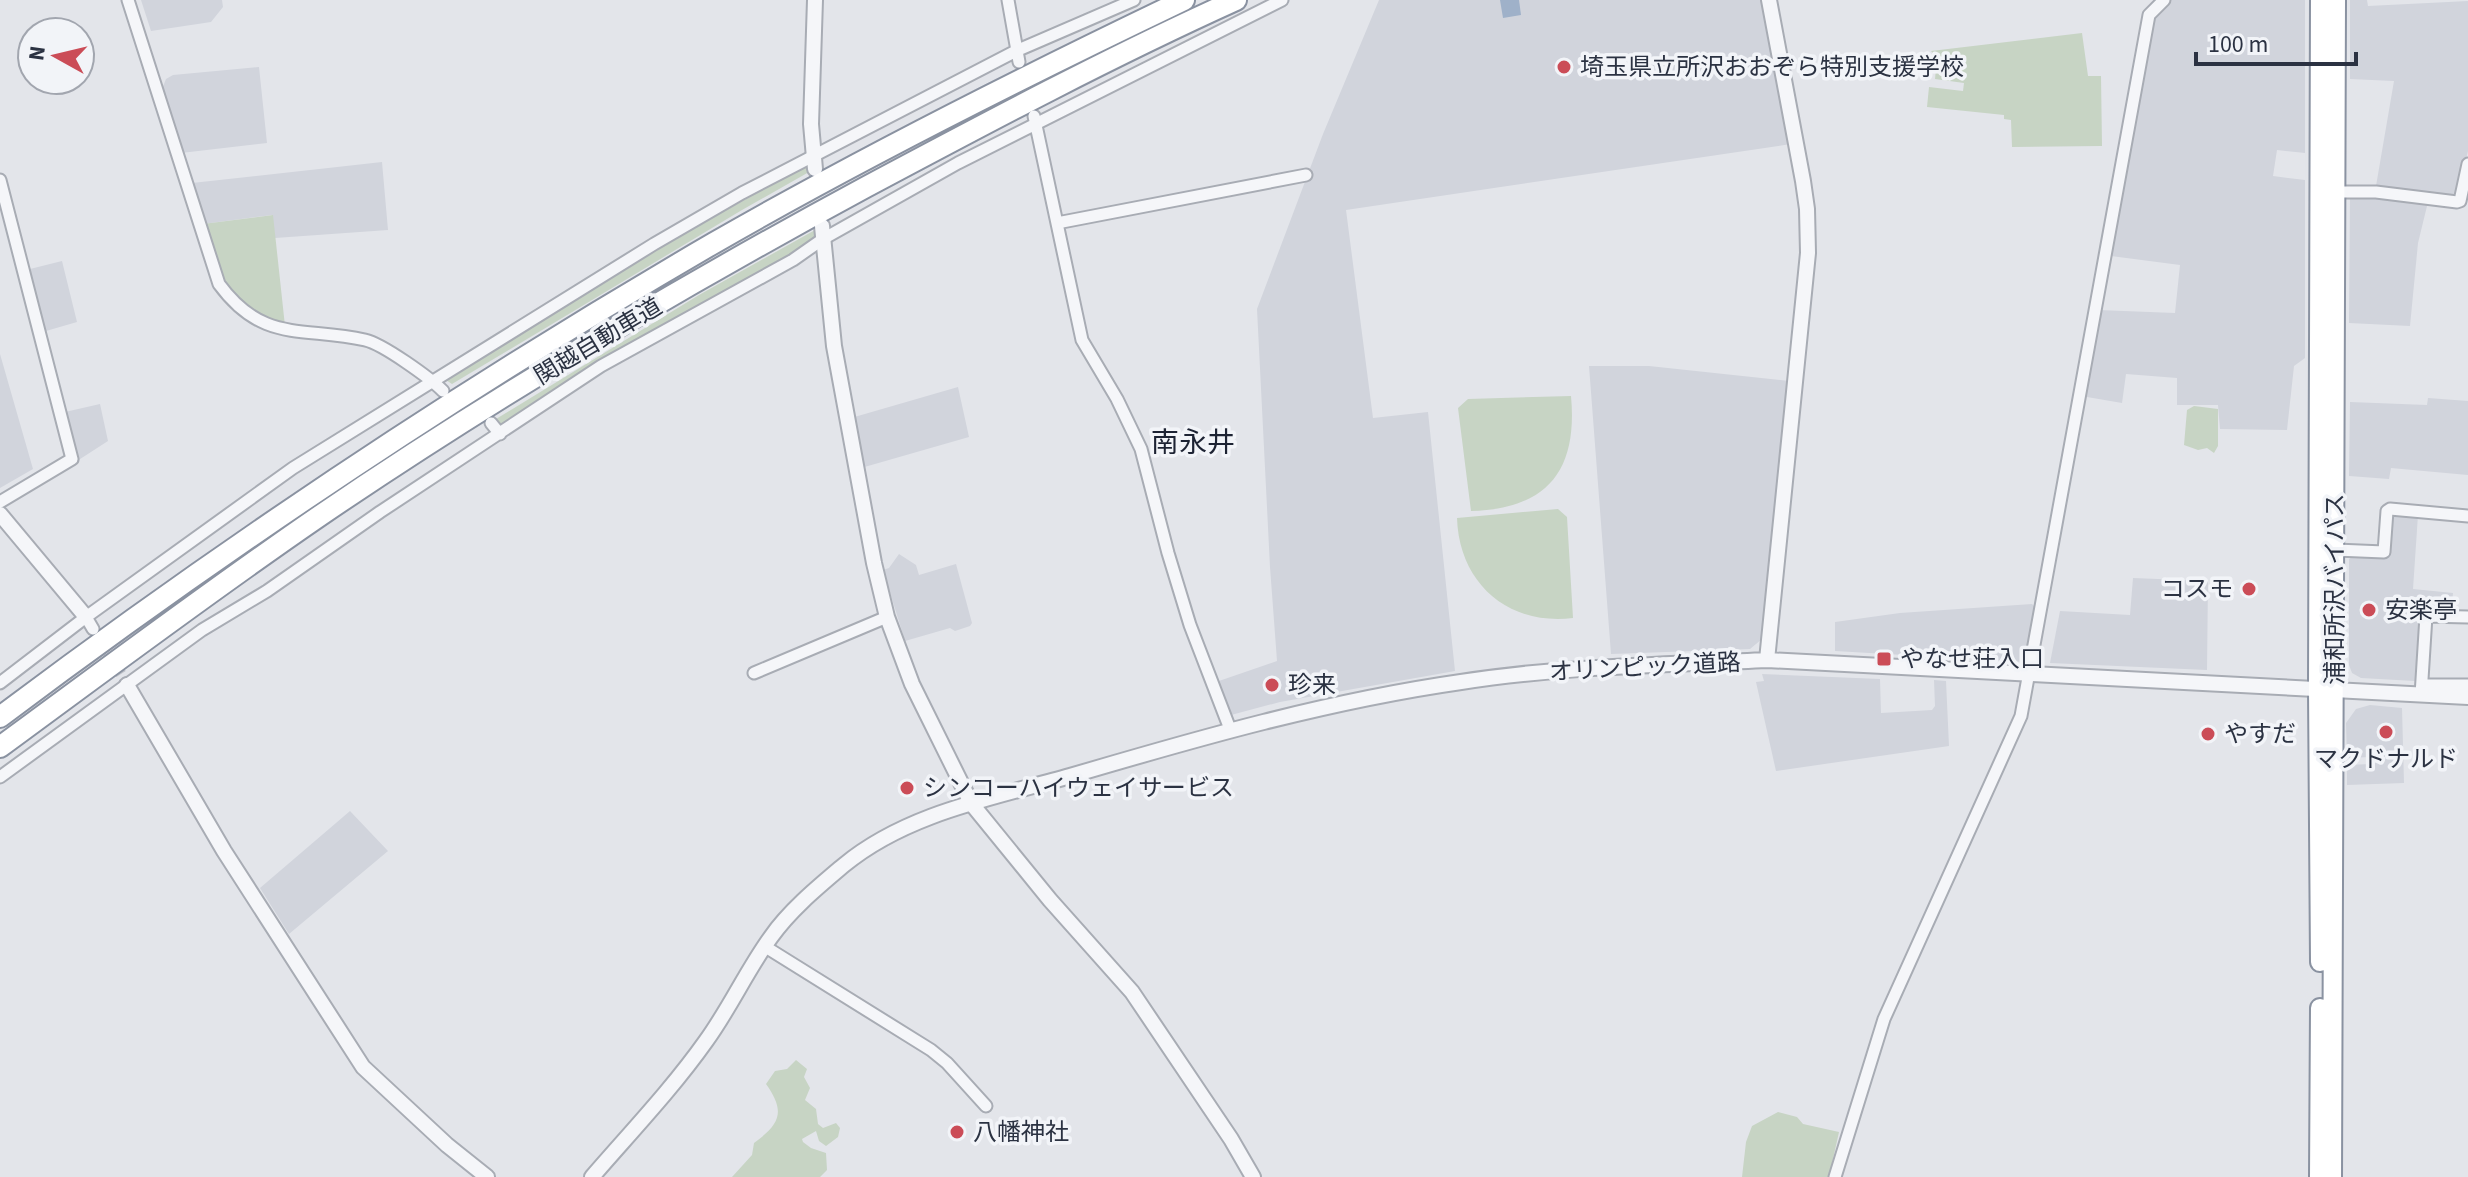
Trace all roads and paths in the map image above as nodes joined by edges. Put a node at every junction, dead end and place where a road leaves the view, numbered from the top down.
1 (128, 0) edge
2 (815, 0) edge
3 (1008, 0) edge
4 (1134, 0) edge
5 (1184, 0) edge
6 (1236, 0) edge
7 (1282, 0) edge
8 (1769, 0) edge
9 (2152, 0) edge
10 (2164, 0) edge
11 (2320, 0) edge
12 (2336, 0) edge
13 (2149, 15) junction
14 (1018, 56) junction
15 (1035, 120) junction
16 (814, 163) junction
17 (2468, 164) edge
18 (1306, 175) dead end
19 (0, 180) edge
20 (2335, 192) junction
21 (1057, 223) junction
22 (823, 233) junction
23 (432, 380) junction
24 (443, 391) dead end
25 (491, 423) dead end
26 (500, 434) junction
27 (0, 502) edge
28 (0, 514) edge
29 (2468, 516) edge
30 (2336, 550) junction
31 (887, 617) junction
32 (2468, 617) edge
33 (89, 623) junction
34 (1767, 660) junction
35 (754, 673) dead end
36 (2027, 674) junction
37 (124, 680) junction
38 (0, 683) edge
39 (2468, 685) edge
40 (2326, 689) junction
41 (2422, 690) junction
42 (2468, 697) edge
43 (0, 717) edge
44 (1230, 729) junction
45 (0, 747) edge
46 (0, 777) edge
47 (971, 803) junction
48 (764, 946) junction
49 (986, 1106) dead end
50 (487, 1177) edge
51 (592, 1177) edge
52 (1253, 1177) edge
53 (1835, 1177) edge
54 (2319, 1177) edge
55 (2332, 1177) edge

1 - 23 street
2 - 16 street
3 - 14 street
4 - 14 street
5 - 43 highway, 関越自動車道
6 - 45 highway, 関越自動車道
7 - 15 street
8 - 34 street
9 - 13 street
10 - 13 street
11 - 40 highway, 浦和所沢バイパス
12 - 20 highway, 浦和所沢バイパス
13 - 36 street
14 - 16 street
15 - 21 street
15 - 22 street
16 - 23 street
17 - 20 street
18 - 21 street
19 - 27 street
20 - 30 highway, 浦和所沢バイパス
21 - 44 street
22 - 26 street
22 - 31 street
23 - 24 street
23 - 33 street
25 - 26 street
26 - 37 street
28 - 33 street
29 - 30 street
30 - 40 highway, 浦和所沢バイパス
31 - 35 street
31 - 47 street
32 - 41 street
33 - 38 street
34 - 36 street, オリンピック道路
34 - 44 street, オリンピック道路
36 - 40 street, オリンピック道路
36 - 53 street
37 - 46 street
37 - 50 street
39 - 41 street
40 - 41 street, オリンピック道路
40 - 54 highway, 浦和所沢バイパス
40 - 55 highway, 浦和所沢バイパス
41 - 42 street, オリンピック道路
44 - 47 street, オリンピック道路
47 - 48 street, オリンピック道路
47 - 52 street
48 - 49 street
48 - 51 street, オリンピック道路

